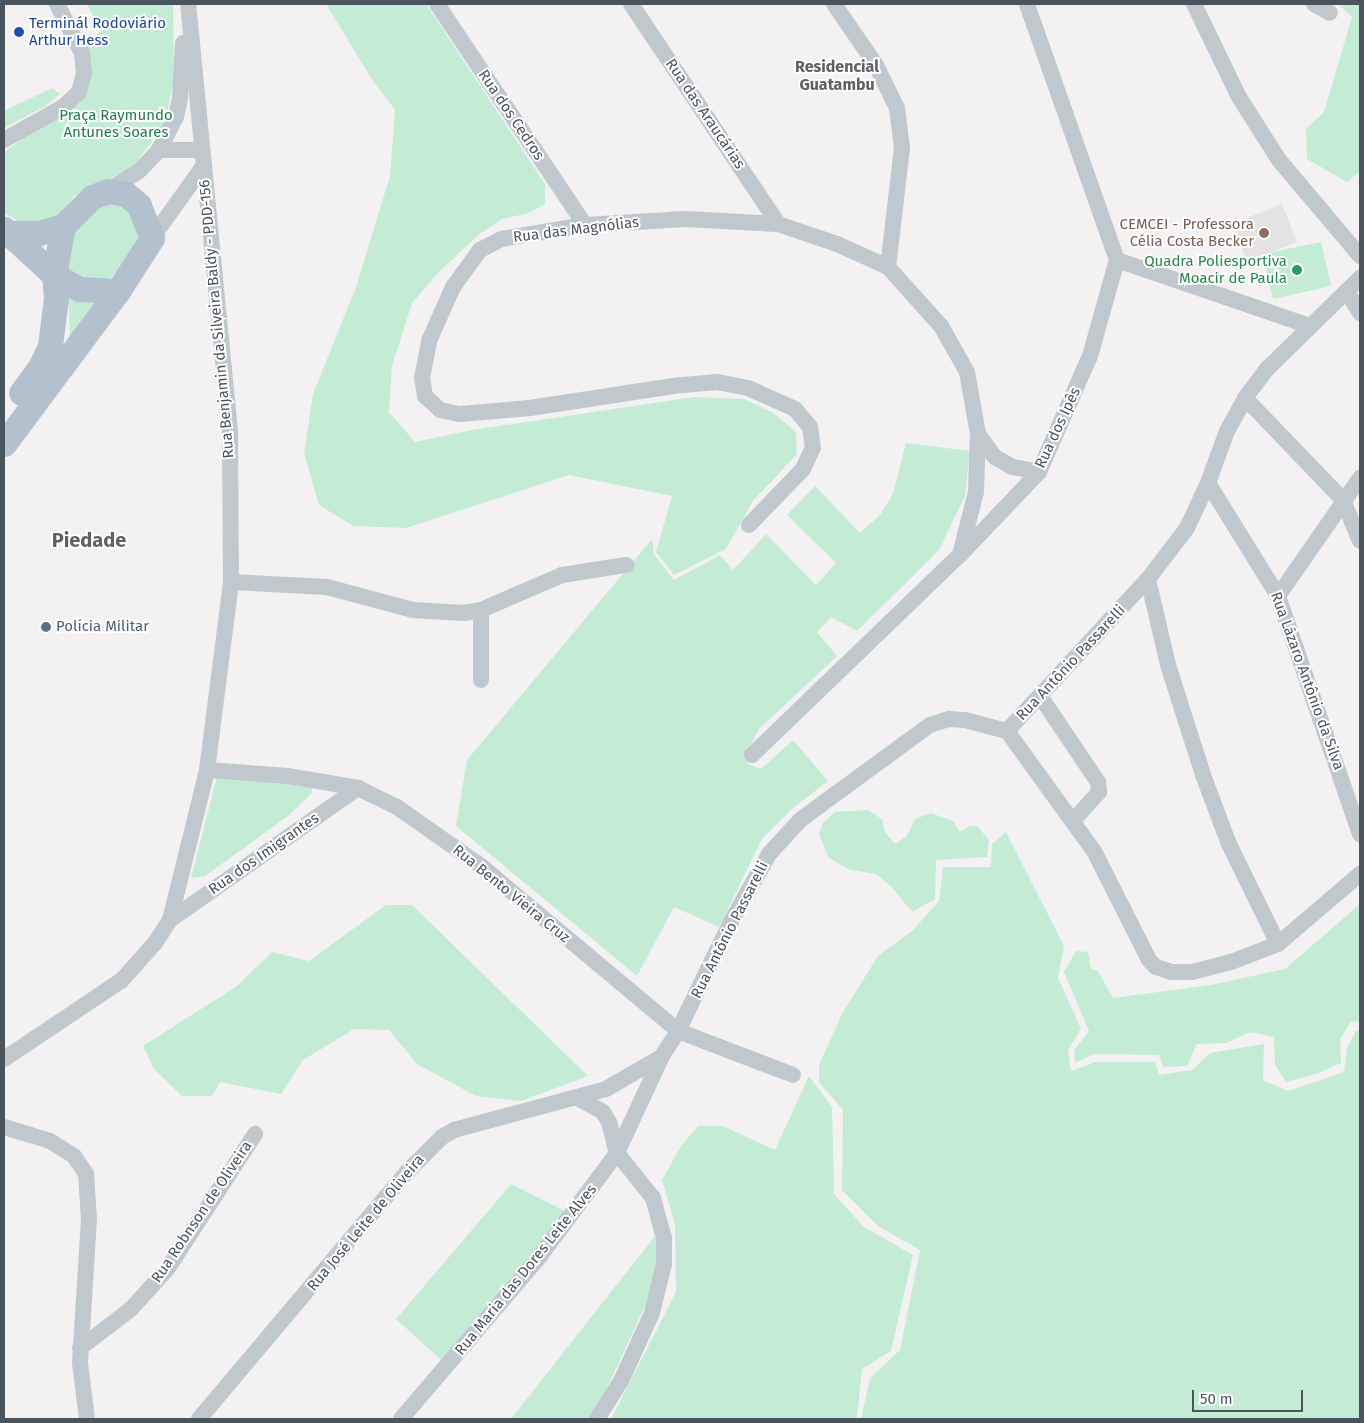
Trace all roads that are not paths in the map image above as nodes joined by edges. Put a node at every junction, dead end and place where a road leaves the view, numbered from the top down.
1 (57, 4) edge
2 (186, 4) edge
3 (437, 4) edge
4 (631, 4) edge
5 (834, 4) edge
6 (1026, 4) edge
7 (1314, 4) edge
8 (1196, 5) edge
9 (1330, 13) dead end
10 (198, 104) junction
11 (176, 116) junction
12 (4, 140) edge
13 (159, 150) junction
14 (202, 158) junction
15 (108, 191) junction
16 (778, 224) junction
17 (586, 225) junction
18 (64, 226) junction
19 (7, 231) edge
20 (152, 238) junction
21 (1360, 256) edge
22 (1117, 260) junction
23 (888, 267) junction
24 (1360, 278) edge
25 (55, 286) junction
26 (118, 291) junction
27 (1347, 292) junction
28 (1360, 313) edge
29 (1310, 326) junction
30 (68, 358) junction
31 (1245, 398) junction
32 (4, 416) edge
33 (978, 434) junction
34 (4, 444) edge
35 (1039, 472) junction
36 (1360, 478) edge
37 (1208, 483) junction
38 (1343, 500) junction
39 (749, 524) dead end
40 (1360, 541) edge
41 (960, 555) junction
42 (626, 565) dead end
43 (1148, 579) junction
44 (231, 582) junction
45 (1278, 596) junction
46 (481, 610) junction
47 (481, 680) dead end
48 (1040, 696) junction
49 (1007, 731) junction
50 (752, 755) dead end
51 (207, 770) junction
52 (358, 788) junction
53 (1073, 821) junction
54 (1360, 834) edge
55 (1360, 874) edge
56 (170, 920) junction
57 (1278, 944) junction
58 (678, 1031) junction
59 (662, 1056) junction
60 (4, 1059) edge
61 (793, 1075) dead end
62 (579, 1099) junction
63 (4, 1127) edge
64 (255, 1134) dead end
65 (617, 1152) junction
66 (80, 1348) junction
67 (87, 1419) edge
68 (199, 1419) edge
69 (401, 1419) edge
70 (597, 1419) edge

1 - 12 street
2 - 10 street, Rua Benjamin da Silveira Baldy - PDD-156
2 - 11 street
3 - 17 street, Rua dos Cedros
4 - 16 street, Rua das Araucárias
5 - 23 street
6 - 22 street
7 - 9 street
8 - 21 street
10 - 11 street
10 - 14 street, Rua Benjamin da Silveira Baldy - PDD-156
11 - 13 street
13 - 14 street
13 - 15 street
14 - 20 street
14 - 44 street, Rua Benjamin da Silveira Baldy - PDD-156
15 - 18 main road
15 - 20 main road
16 - 17 street, Rua das Magnólias
16 - 23 street, Rua das Magnólias
17 - 39 street, Rua das Magnólias
18 - 19 main road
18 - 25 main road
19 - 25 main road
20 - 26 main road
22 - 29 street
22 - 35 street, Rua dos Ipês
23 - 33 street, Rua das Magnólias
24 - 27 street, Rua Antônio Passarelli
25 - 26 main road
25 - 30 main road
25 - 32 main road
26 - 30 main road
27 - 28 street
27 - 29 street, Rua Antônio Passarelli
29 - 31 street, Rua Antônio Passarelli
30 - 34 main road
31 - 37 street, Rua Antônio Passarelli
31 - 38 street
33 - 35 street
33 - 41 street, Rua das Magnólias
35 - 41 street, Rua dos Ipês
36 - 38 street
37 - 43 street, Rua Antônio Passarelli
37 - 45 street, Rua Lázaro Antônio da Silva
38 - 40 street
38 - 45 street
41 - 50 street, Rua dos Ipês
42 - 46 street
43 - 48 street, Rua Antônio Passarelli
43 - 57 street
44 - 46 street
44 - 51 street, Rua Benjamin da Silveira Baldy - PDD-156
45 - 54 street, Rua Lázaro Antônio da Silva
46 - 47 street
48 - 49 street, Rua Antônio Passarelli
48 - 53 street
49 - 53 street
49 - 58 street, Rua Antônio Passarelli
51 - 52 street, Rua Bento Vieira Cruz
51 - 56 street, Rua Benjamin da Silveira Baldy - PDD-156
52 - 56 street, Rua dos Imigrantes
52 - 58 street, Rua Bento Vieira Cruz
53 - 57 street
55 - 57 street
56 - 60 street, Rua Benjamin da Silveira Baldy - PDD-156
58 - 59 street, Rua Maria das Dores Leite Alves
58 - 61 street, Rua Bento Vieira Cruz
59 - 62 street, Rua José Leite de Oliveira
59 - 65 street, Rua Maria das Dores Leite Alves
62 - 65 street
62 - 68 street, Rua José Leite de Oliveira
63 - 66 street
64 - 66 street, Rua Robnson de Oliveira
65 - 69 street, Rua Maria das Dores Leite Alves
65 - 70 street
66 - 67 street

